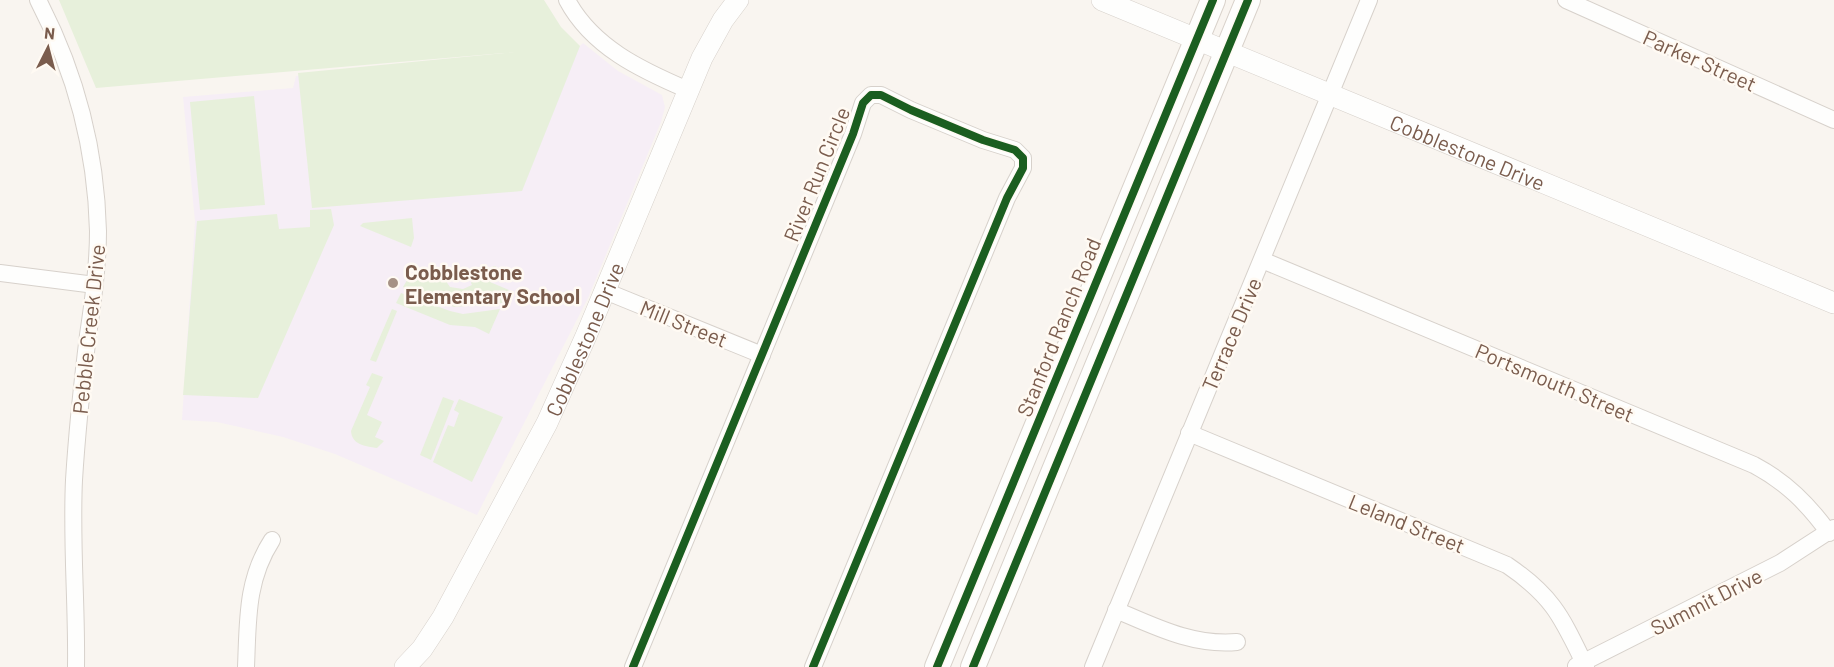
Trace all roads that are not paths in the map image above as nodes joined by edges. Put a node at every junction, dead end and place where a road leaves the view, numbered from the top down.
1 (38, 0) edge
2 (567, 0) edge
3 (738, 0) edge
4 (1102, 0) edge
5 (1213, 0) edge
6 (1248, 0) edge
7 (1369, 0) edge
8 (1566, 0) edge
9 (1197, 39) junction
10 (1227, 52) junction
11 (688, 90) junction
12 (1330, 94) junction
13 (1834, 120) edge
14 (1262, 260) junction
15 (0, 273) edge
16 (95, 285) junction
17 (605, 291) junction
18 (1834, 303) edge
19 (762, 355) junction
20 (1189, 433) junction
21 (1831, 530) edge
22 (272, 540) dead end
23 (1116, 610) junction
24 (1237, 642) dead end
25 (411, 665) edge
26 (1581, 665) edge
27 (76, 667) edge
28 (246, 667) edge
29 (633, 667) edge
30 (813, 667) edge
31 (938, 667) edge
32 (973, 667) edge
33 (1093, 667) edge

1 - 16 street, Pebble Creek Drive
2 - 11 street
3 - 11 street, Cobblestone Drive
4 - 9 street, Cobblestone Drive
5 - 9 main road, Stanford Ranch Road
6 - 10 main road
7 - 12 street, Terrace Drive
8 - 13 street, Parker Street
9 - 10 street, Cobblestone Drive
9 - 31 main road, Stanford Ranch Road
10 - 12 street, Cobblestone Drive
10 - 32 main road
11 - 17 street, Cobblestone Drive
12 - 14 street, Terrace Drive
12 - 18 street, Cobblestone Drive
14 - 20 street, Terrace Drive
14 - 21 street, Portsmouth Street
15 - 16 street
16 - 27 street, Pebble Creek Drive
17 - 19 street, Mill Street
17 - 25 street, Cobblestone Drive
19 - 29 street, River Run Circle
19 - 30 street, River Run Circle
20 - 23 street, Terrace Drive
20 - 26 street, Leland Street
21 - 26 street, Summit Drive
22 - 28 street
23 - 24 street
23 - 33 street, Terrace Drive

